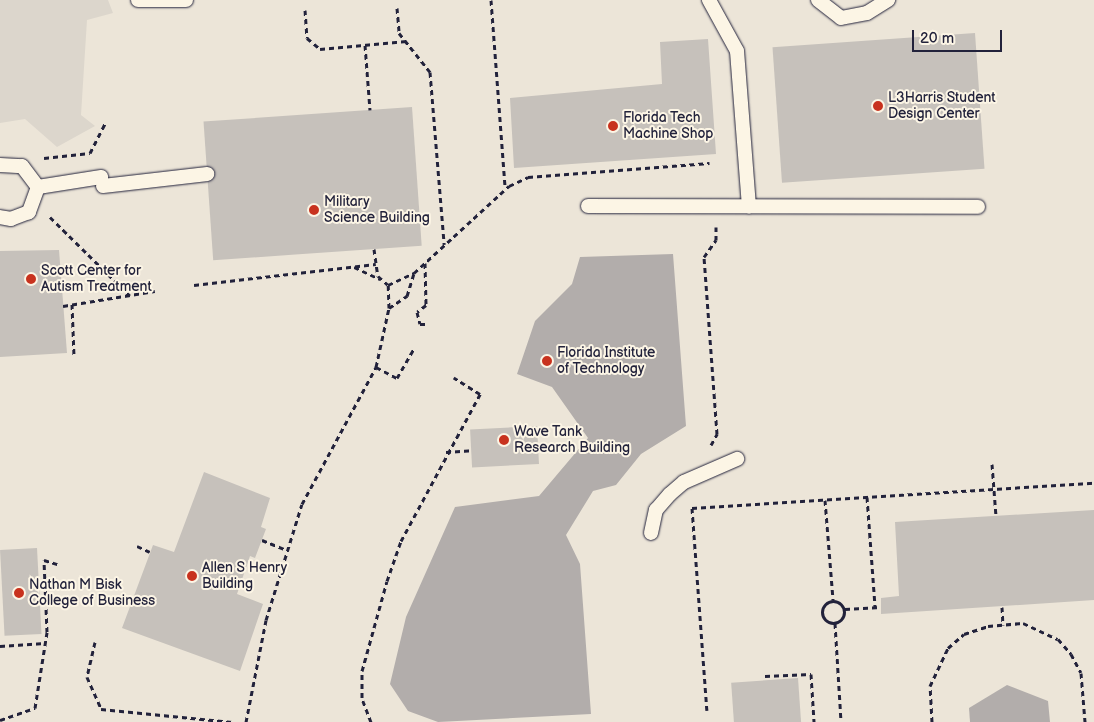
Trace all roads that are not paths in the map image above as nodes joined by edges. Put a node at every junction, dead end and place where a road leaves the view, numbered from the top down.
1 (138, 0) edge
2 (186, 0) edge
3 (709, 0) edge
4 (818, 0) edge
5 (888, 0) edge
6 (0, 165) edge
7 (207, 174) dead end
8 (38, 187) junction
9 (588, 206) dead end
10 (749, 206) junction
11 (978, 207) dead end
12 (0, 216) edge
13 (738, 459) dead end
14 (651, 533) dead end

1 - 2 lane
3 - 10 lane
4 - 5 lane
6 - 8 lane
7 - 8 lane
8 - 12 lane
9 - 10 lane
10 - 11 lane
13 - 14 lane

